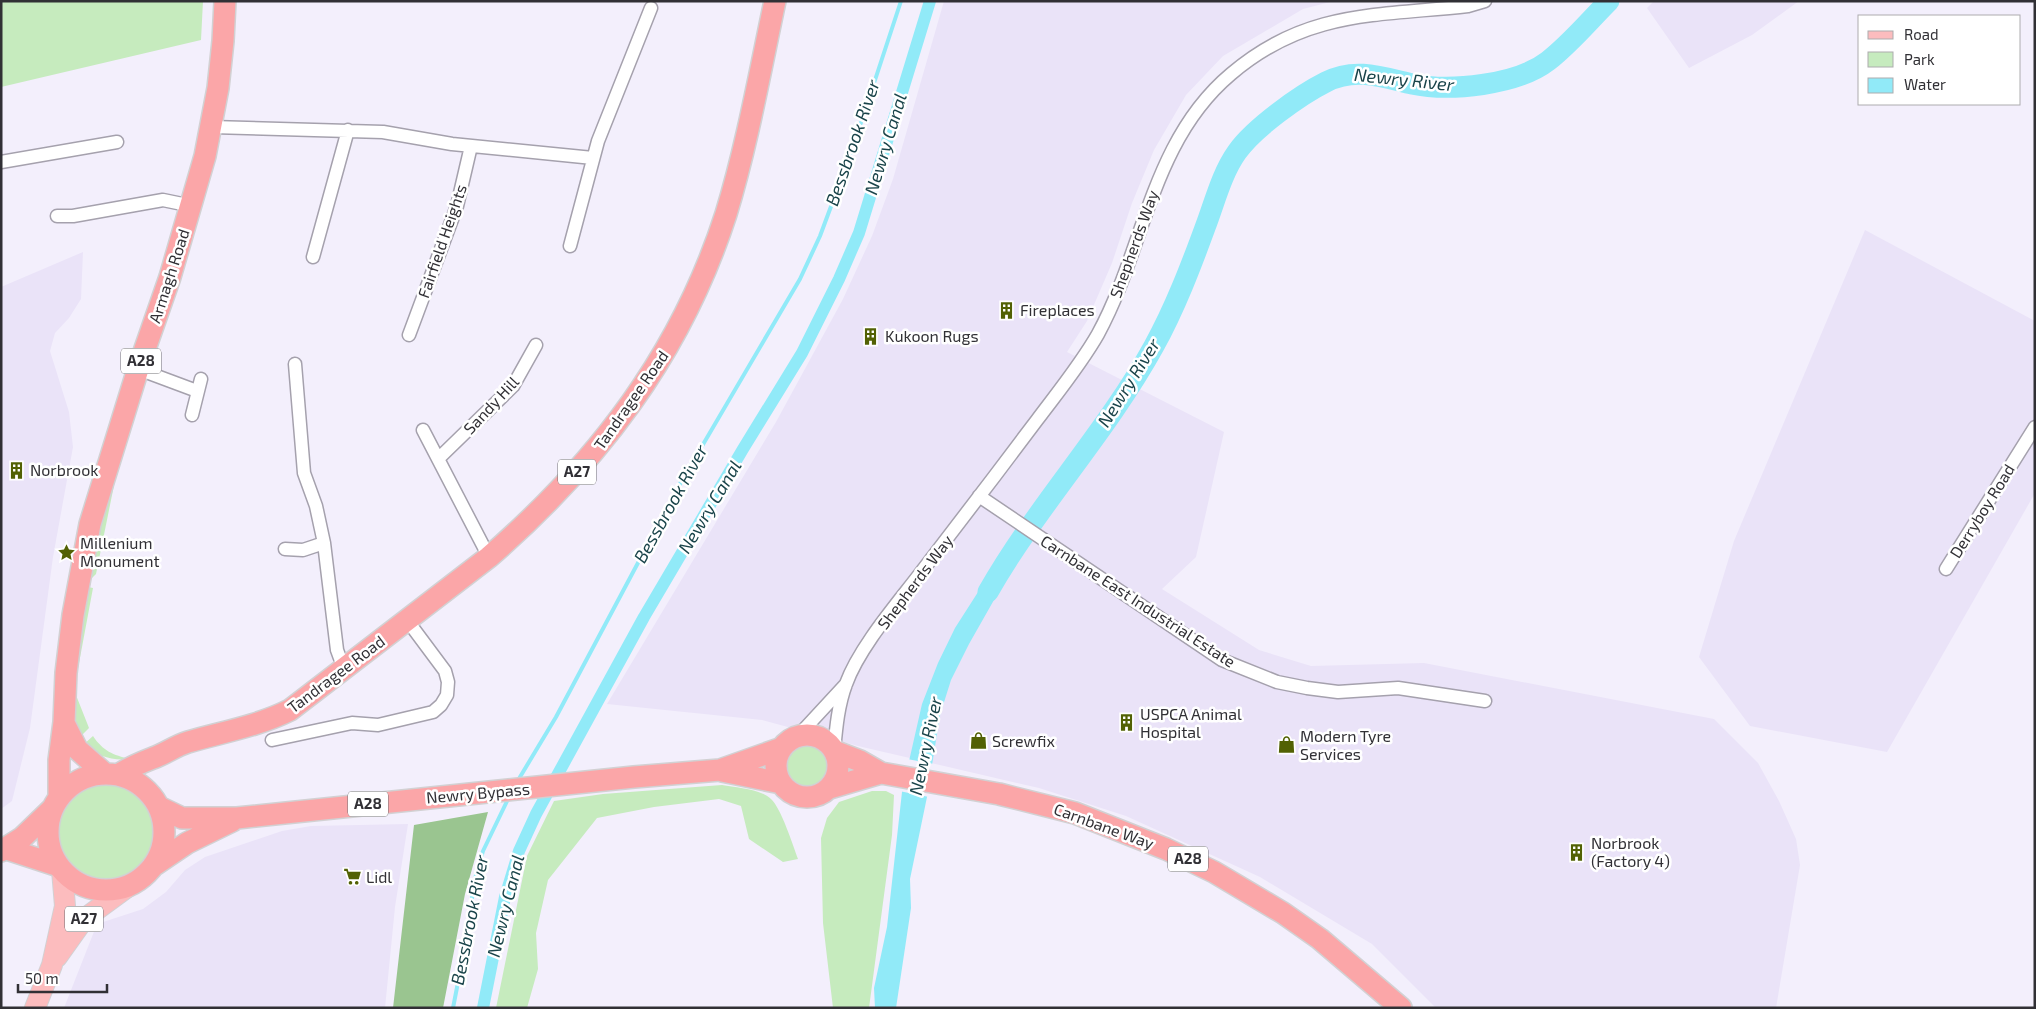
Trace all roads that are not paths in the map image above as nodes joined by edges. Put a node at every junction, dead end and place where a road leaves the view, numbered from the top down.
1 (225, 1) edge
2 (776, 1) edge
3 (1485, 1) edge
4 (651, 8) dead end
5 (212, 127) junction
6 (348, 130) junction
7 (116, 142) dead end
8 (471, 146) junction
9 (593, 158) junction
10 (1, 162) edge
11 (192, 206) junction
12 (57, 216) dead end
13 (570, 246) dead end
14 (313, 257) dead end
15 (409, 335) dead end
16 (536, 345) dead end
17 (294, 364) dead end
18 (138, 369) junction
19 (192, 415) dead end
20 (2035, 426) edge
21 (424, 430) dead end
22 (438, 459) junction
23 (979, 496) junction
24 (324, 543) junction
25 (285, 549) dead end
26 (489, 557) junction
27 (1946, 569) dead end
28 (407, 620) junction
29 (344, 669) junction
30 (846, 684) junction
31 (1485, 701) dead end
32 (64, 722) junction
33 (272, 740) dead end
34 (789, 742) junction
35 (834, 751) junction
36 (154, 758) junction
37 (720, 770) junction
38 (111, 774) junction
39 (888, 774) junction
40 (781, 783) junction
41 (145, 788) junction
42 (830, 788) junction
43 (56, 803) junction
44 (159, 807) junction
45 (237, 818) junction
46 (4, 850) edge
47 (153, 866) junction
48 (61, 868) junction
49 (129, 886) junction
50 (52, 965) junction
51 (35, 1008) edge
52 (1401, 1008) edge

1 - 5 highway, Armagh Road / A28
2 - 26 highway, Tandragee Road / A27
3 - 23 street, Shepherds Way
4 - 9 street
5 - 6 street
5 - 11 highway, Armagh Road / A28
6 - 8 street
6 - 14 street
7 - 10 street
8 - 9 street
8 - 15 street, Fairfield Heights
9 - 13 street
11 - 12 street
11 - 18 highway, Armagh Road / A28
16 - 22 street, Sandy Hill
17 - 24 street
18 - 19 street
18 - 32 highway, Armagh Road / A28
20 - 27 street, Derryboy Road
21 - 22 street
22 - 26 street
23 - 30 street, Shepherds Way
23 - 31 street, Carnbane East Industrial Estate
24 - 25 street
24 - 29 street
26 - 28 highway, Tandragee Road / A27
28 - 29 highway, Tandragee Road / A27
28 - 33 street
29 - 36 highway, Tandragee Road / A27
30 - 34 street, Shepherds Way
30 - 35 street, Shepherds Way
32 - 38 highway, Armagh Road / A28
32 - 43 highway, Armagh Road / A28
34 - 35 highway
34 - 37 highway
34 - 40 highway
35 - 39 highway
35 - 42 highway
36 - 38 highway, Tandragee Road / A27
36 - 41 highway
37 - 40 highway
37 - 45 highway, Newry Bypass / A28
38 - 41 highway, A28
38 - 43 highway
39 - 42 highway
39 - 52 highway, Carnbane Way / A28
40 - 42 highway
41 - 44 highway, A28
43 - 46 highway
43 - 48 highway, A28
44 - 45 highway
44 - 47 highway, A28
45 - 47 highway
46 - 48 highway
47 - 49 highway, A28
48 - 49 highway, A28
48 - 50 main road, A27
49 - 50 main road, A27
50 - 51 main road, A27

